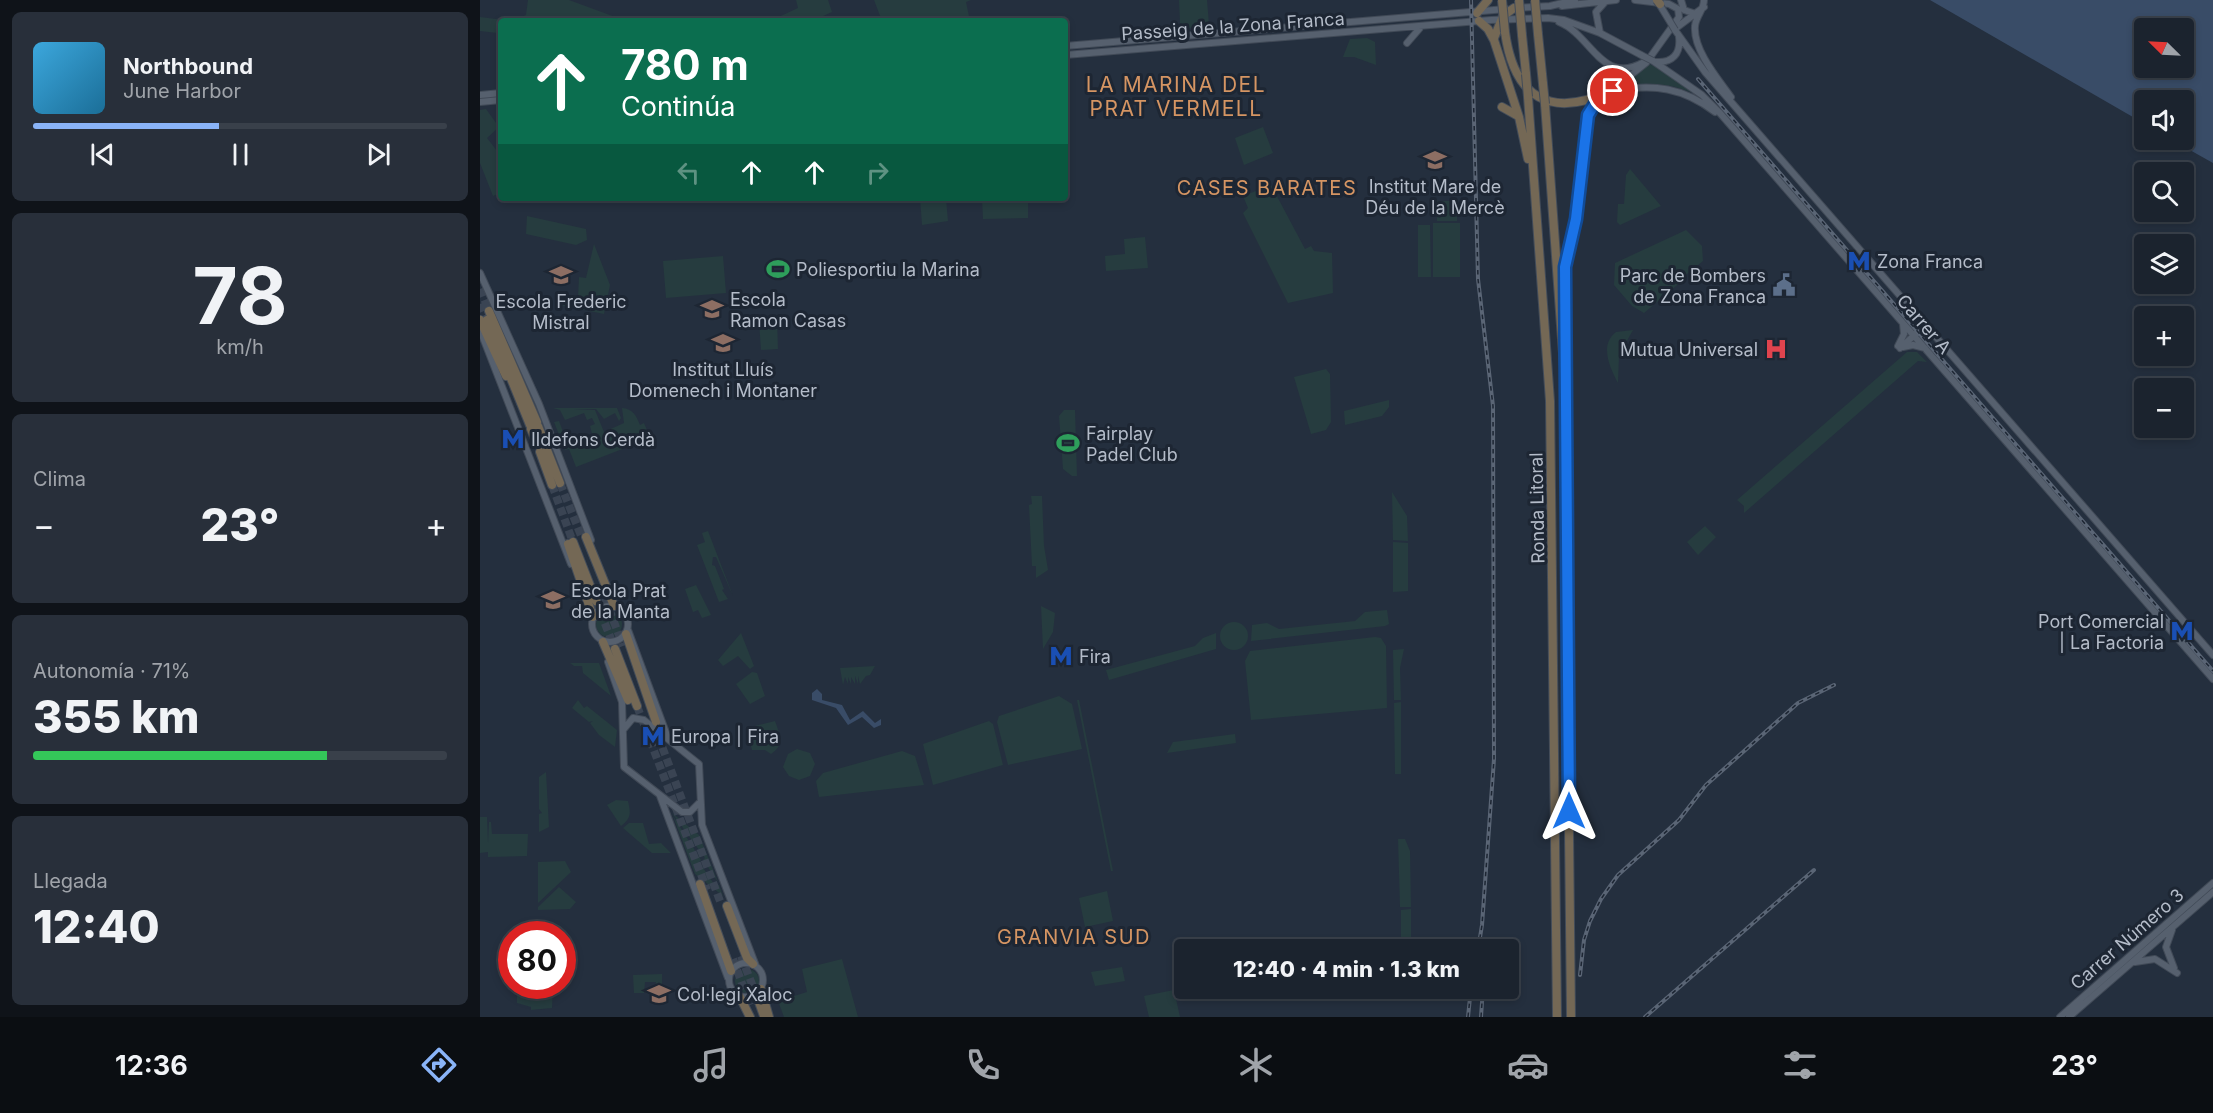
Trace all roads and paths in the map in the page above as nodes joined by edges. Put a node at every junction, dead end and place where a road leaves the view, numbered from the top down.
1 (1488, 0) edge
2 (1502, 0) edge
3 (1519, 0) edge
4 (1535, 0) edge
5 (1575, 0) edge
6 (1616, 0) edge
7 (1635, 0) edge
8 (1682, 0) edge
9 (1609, 1) edge
10 (1658, 1) edge
11 (1704, 4) edge
12 (1550, 6) junction
13 (1514, 8) junction
14 (1694, 13) junction
15 (1478, 17) junction
16 (1548, 18) junction
17 (1501, 19) junction
18 (1422, 26) junction
19 (1600, 33) junction
20 (1669, 34) junction
21 (1679, 37) junction
22 (1494, 40) junction
23 (1175, 41) junction
24 (1407, 43) dead end
25 (1068, 46) edge
26 (1068, 55) edge
27 (1652, 59) junction
28 (1611, 92) junction
29 (498, 93) edge
30 (488, 94) junction
31 (480, 95) edge
32 (1600, 96) junction
33 (498, 100) edge
34 (490, 101) junction
35 (480, 102) edge
36 (1502, 107) dead end
37 (1519, 117) junction
38 (1728, 122) junction
39 (1755, 129) junction
40 (1803, 184) junction
41 (1791, 194) junction
42 (1538, 226) junction
43 (480, 273) edge
44 (485, 317) edge
45 (1901, 321) junction
46 (1926, 325) junction
47 (480, 330) edge
48 (1914, 336) junction
49 (1900, 347) junction
50 (1925, 348) junction
51 (1564, 367) junction
52 (525, 403) junction
53 (556, 484) tunnel mouth
54 (616, 607) junction
55 (592, 619) junction
56 (626, 632) junction
57 (601, 640) junction
58 (2213, 655) edge
59 (2213, 679) edge
60 (628, 700) tunnel mouth
61 (637, 706) tunnel mouth
62 (623, 730) junction
63 (668, 739) junction
64 (660, 795) junction
65 (700, 801) junction
66 (2213, 883) edge
67 (700, 884) tunnel mouth
68 (707, 890) tunnel mouth
69 (2213, 892) edge
70 (2173, 927) junction
71 (2131, 963) junction
72 (754, 965) junction
73 (729, 974) junction
74 (761, 989) junction
75 (740, 997) junction
76 (752, 1017) edge
77 (764, 1017) edge
78 (769, 1017) edge
79 (1557, 1017) edge
80 (1571, 1017) edge
81 (2060, 1017) edge
82 (2069, 1017) edge

1 - 15 highway
2 - 32 highway, bridge
3 - 42 highway, Ronda Litoral, bridge
4 - 51 highway, Ronda Litoral, bridge
5 - 12 main road, Passeig de la Zona Franca
6 - 9 main road
7 - 10 main road
8 - 14 main road
9 - 12 main road
9 - 19 main road
10 - 20 main road
10 - 21 main road, Carrer A, bridge
11 - 14 main road
11 - 39 main road
12 - 13 main road, Passeig de la Zona Franca
13 - 15 main road, Passeig de la Zona Franca
13 - 17 highway
14 - 20 main road
15 - 17 main road, Passeig de la Zona Franca
15 - 18 main road, Passeig de la Zona Franca
15 - 22 highway
15 - 23 main road, Passeig de la Zona Franca
16 - 17 main road, Passeig de la Zona Franca
16 - 19 main road, Carrer A
16 - 27 main road
17 - 22 highway
18 - 23 main road, Passeig de la Zona Franca
18 - 24 main road
19 - 27 main road, Carrer A, bridge
20 - 27 main road
21 - 27 main road
21 - 39 main road, Carrer A
22 - 37 highway
23 - 25 main road, Passeig de la Zona Franca
23 - 26 main road, Passeig de la Zona Franca
27 - 28 main road
27 - 38 main road, Carrer A
28 - 32 highway
28 - 38 main road
29 - 30 main road
30 - 31 main road
30 - 34 main road
32 - 51 highway
33 - 34 main road
34 - 35 main road
36 - 37 highway
37 - 42 highway
38 - 41 main road, Carrer A
39 - 40 main road, Carrer A
40 - 41 main road
40 - 46 main road, Carrer A
41 - 45 main road, Carrer A
42 - 79 highway, Ronda Litoral
43 - 54 main road
44 - 52 highway
44 - 52 highway
45 - 48 main road, Carrer A
45 - 49 main road
46 - 48 main road
46 - 58 main road, Carrer A
47 - 55 main road
48 - 49 main road
48 - 50 main road, Carrer A
49 - 50 main road
50 - 59 main road, Carrer A
51 - 80 highway, Ronda Litoral
52 - 53 highway
54 - 55 main road
54 - 55 highway
54 - 56 main road
55 - 57 main road
56 - 57 main road
56 - 61 highway
56 - 63 main road
57 - 60 highway
57 - 62 main road
62 - 63 main road
62 - 64 main road
63 - 65 main road
64 - 65 main road
64 - 73 main road
65 - 72 main road
66 - 81 main road, Carrer Número 3
67 - 73 highway
68 - 72 highway
69 - 70 main road, Carrer Número 3
70 - 71 main road, Carrer Número 3
70 - 71 main road
71 - 82 main road, Carrer Número 3
72 - 73 main road
72 - 74 main road
73 - 75 main road
74 - 75 main road
74 - 78 highway
75 - 76 highway
76 - 77 highway

